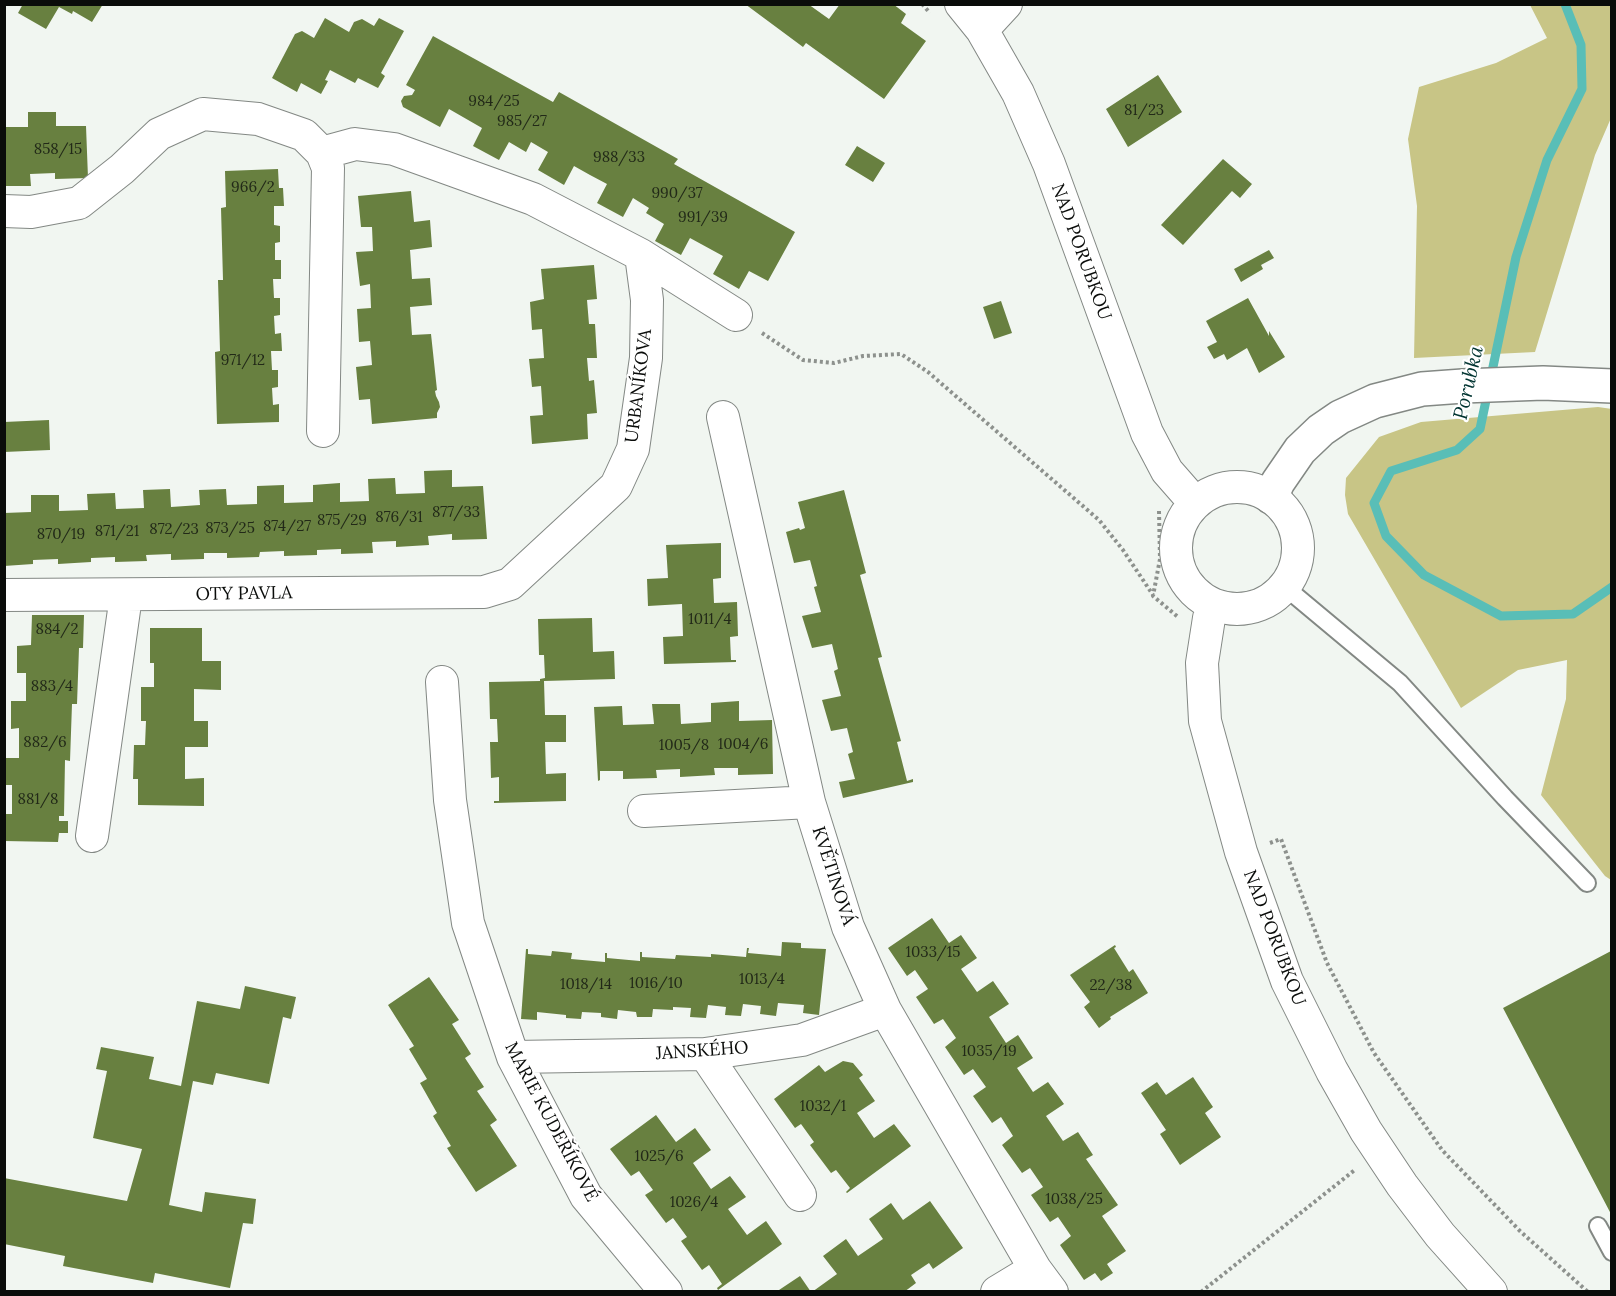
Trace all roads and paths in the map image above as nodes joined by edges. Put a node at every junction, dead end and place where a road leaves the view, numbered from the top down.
1 (961, 4) edge
2 (1006, 4) edge
3 (982, 30) junction
4 (322, 153) junction
5 (4, 212) edge
6 (641, 255) junction
7 (736, 315) joint
8 (1611, 386) edge
9 (723, 417) dead end
10 (323, 431) dead end
11 (1271, 497) junction
12 (1195, 503) junction
13 (1285, 587) junction
14 (484, 592) joint
15 (4, 595) edge
16 (126, 596) junction
17 (1153, 596) dead end
18 (1214, 606) junction
19 (442, 682) dead end
20 (809, 802) junction
21 (644, 811) dead end
22 (92, 836) dead end
23 (1241, 852) junction
24 (1587, 883) dead end
25 (885, 1010) junction
26 (705, 1054) junction
27 (513, 1057) junction
28 (1361, 1165) dead end
29 (800, 1195) dead end
30 (1598, 1226) dead end
31 (1611, 1252) edge
32 (1043, 1280) edge
33 (666, 1292) edge
34 (997, 1292) edge
35 (1201, 1292) edge
36 (1491, 1292) edge
37 (1588, 1292) edge

1 - 3 street, NAD PORUBKOU
2 - 3 street
3 - 12 street, NAD PORUBKOU
4 - 5 street
4 - 6 street
4 - 10 street
6 - 7 street
6 - 14 street, URBANÍKOVA
7 - 17 path
8 - 11 highway
9 - 20 street, KVĚTINOVÁ
11 - 12 street
11 - 13 street
12 - 18 street
13 - 18 street
13 - 24 lane
14 - 16 street, OTY PAVLA
15 - 16 street, OTY PAVLA
16 - 22 street
18 - 23 street, NAD PORUBKOU
19 - 27 street, MARIE KUDEŘÍKOVÉ
20 - 21 street
20 - 25 street, KVĚTINOVÁ
23 - 36 street, NAD PORUBKOU
23 - 37 path
25 - 26 street, JANSKÉHO
25 - 32 street, KVĚTINOVÁ
26 - 27 street, JANSKÉHO
26 - 29 street
27 - 33 street, MARIE KUDEŘÍKOVÉ
28 - 35 path
30 - 31 lane
32 - 34 street

